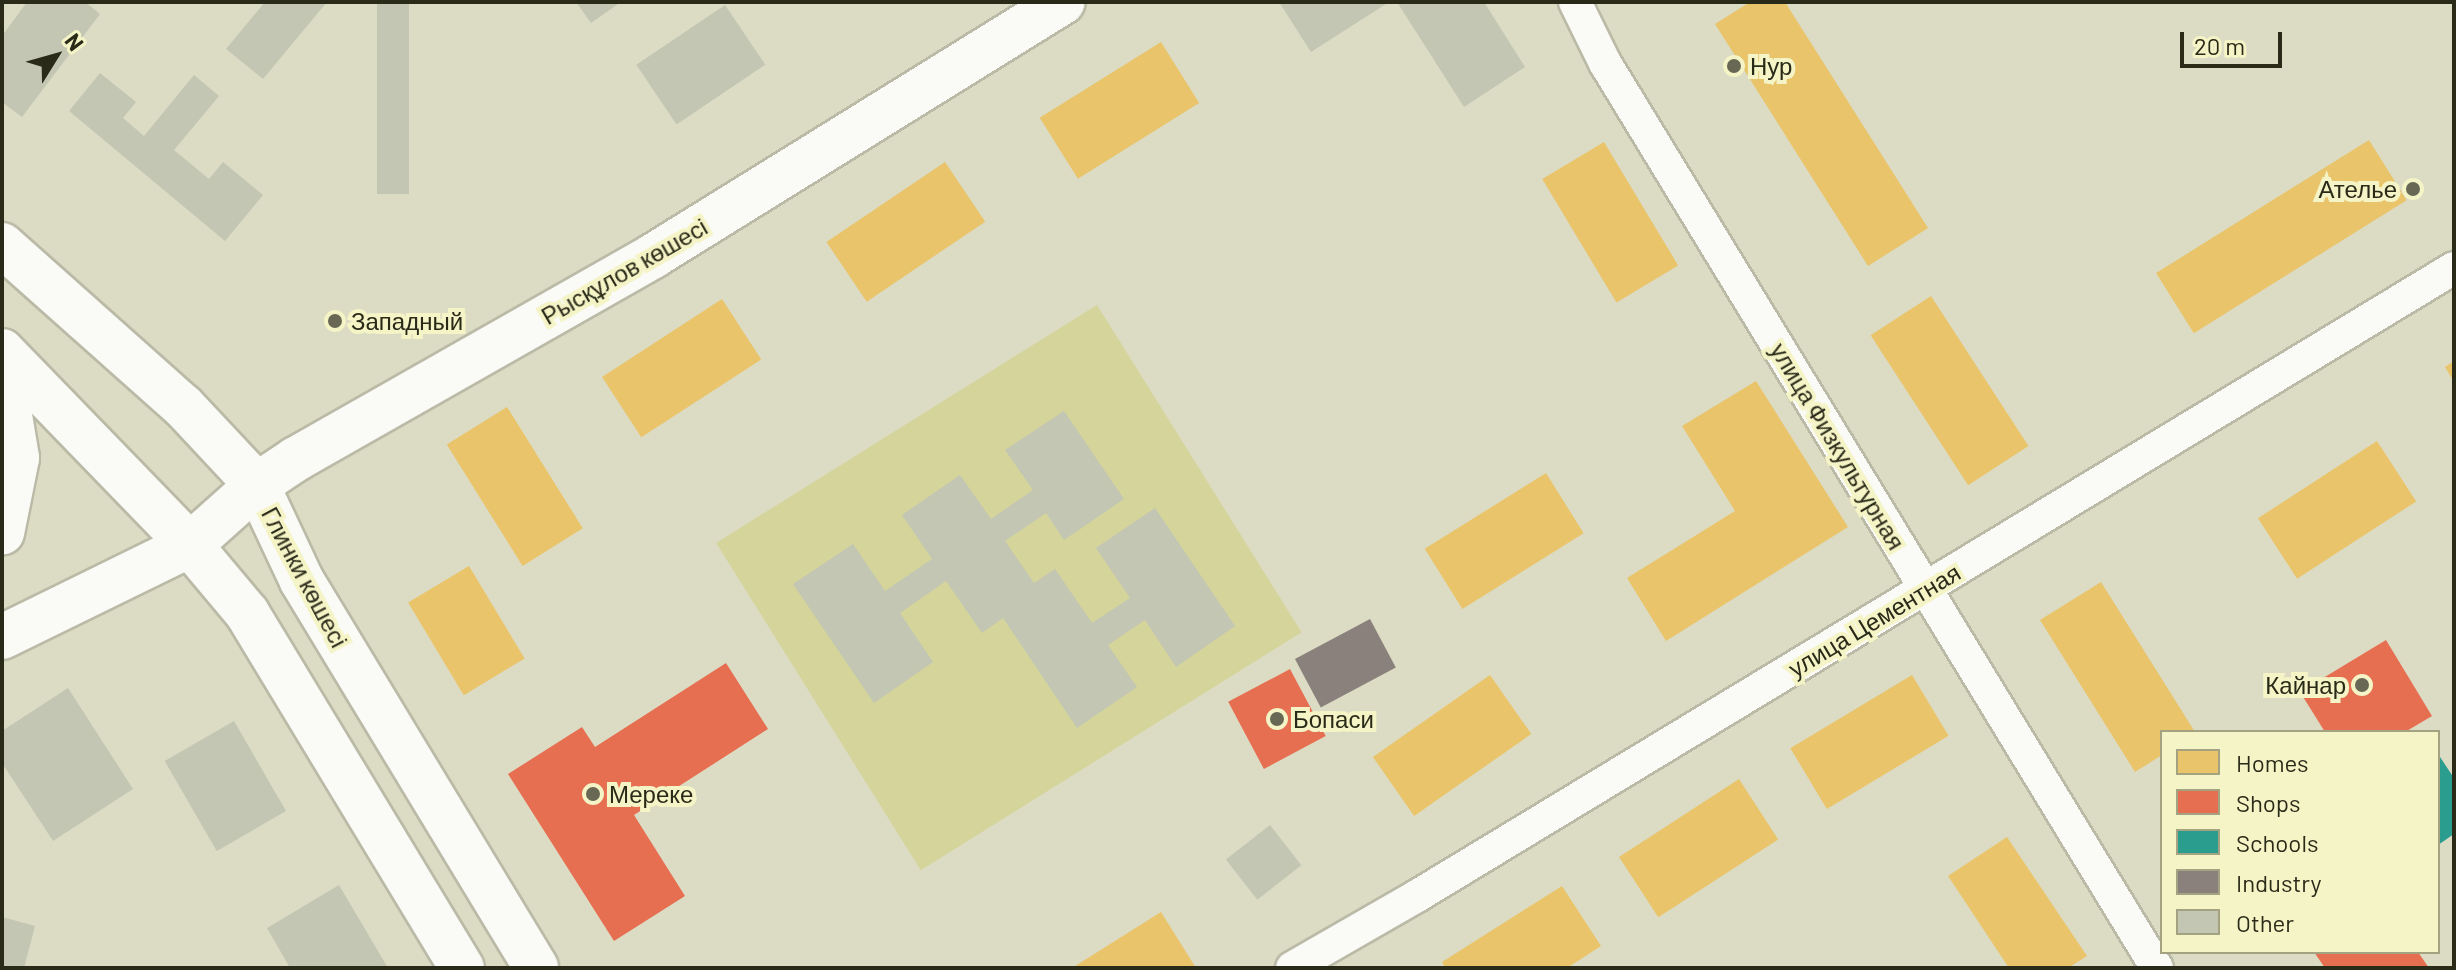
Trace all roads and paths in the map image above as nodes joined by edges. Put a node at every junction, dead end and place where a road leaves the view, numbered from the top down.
1 (1063, 2) edge
2 (1575, 2) edge
3 (2, 245) edge
4 (2454, 268) edge
5 (2, 351) edge
6 (2, 367) edge
7 (257, 485) junction
8 (2, 533) edge
9 (190, 545) junction
10 (1925, 590) junction
11 (2, 637) edge
12 (462, 968) edge
13 (536, 968) edge
14 (1292, 968) edge
15 (2157, 968) edge

1 - 7 main road, Рысқұлов көшесі
2 - 10 street, улица Физкультурная
3 - 7 main road, Глинки көшесі
4 - 10 street, улица Цементная
5 - 9 main road
6 - 8 main road
7 - 9 main road, Рысқұлов көшесі
7 - 13 main road, Глинки көшесі
9 - 11 main road, Рысқұлов көшесі
9 - 12 main road
10 - 14 street, улица Цементная
10 - 15 street, улица Физкультурная

